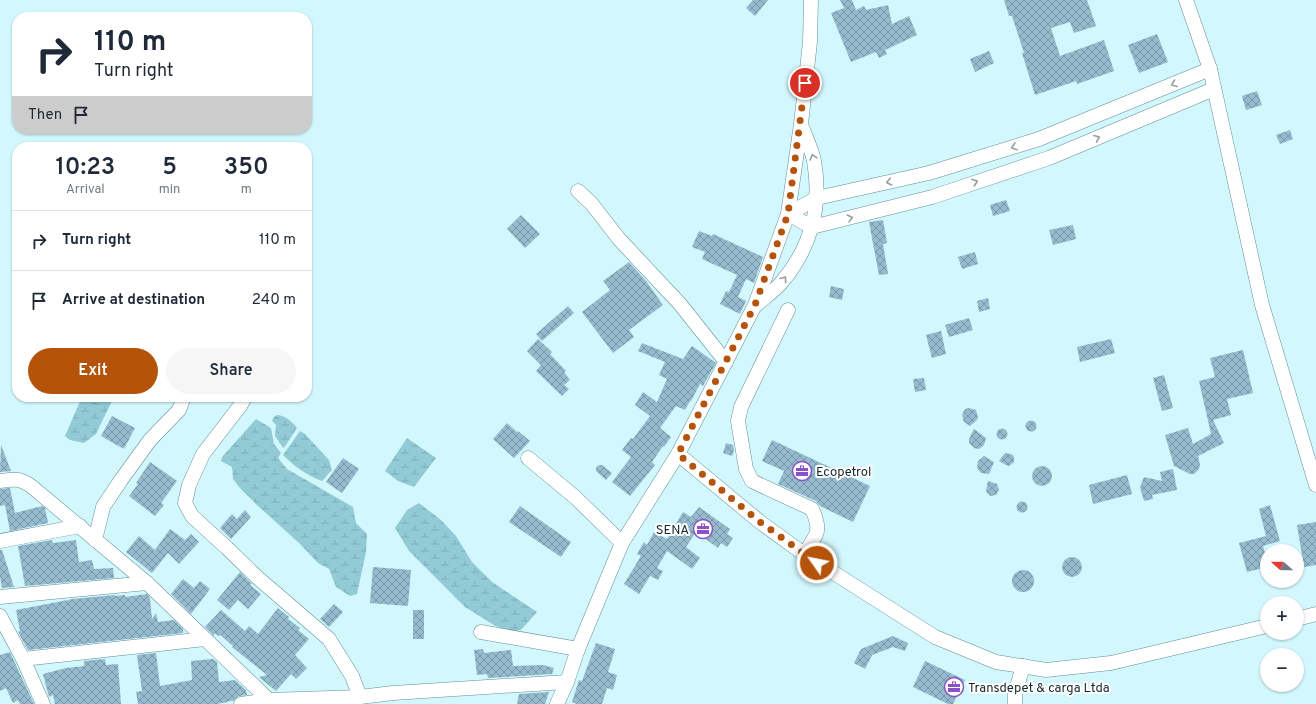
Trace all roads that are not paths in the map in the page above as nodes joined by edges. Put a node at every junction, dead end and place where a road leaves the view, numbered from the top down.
1 (811, 0) edge
2 (1186, 0) edge
3 (1210, 69) junction
4 (1214, 89) junction
5 (801, 124) junction
6 (1039, 139) junction
7 (1049, 158) junction
8 (578, 191) dead end
9 (817, 198) junction
10 (788, 214) junction
11 (812, 227) junction
12 (755, 305) junction
13 (788, 310) dead end
14 (726, 362) junction
15 (182, 402) edge
16 (242, 402) edge
17 (678, 454) junction
18 (528, 458) dead end
19 (0, 481) edge
20 (1316, 485) edge
21 (80, 526) junction
22 (95, 540) junction
23 (0, 541) edge
24 (622, 543) junction
25 (804, 554) junction
26 (147, 583) junction
27 (0, 597) edge
28 (1316, 614) edge
29 (0, 616) edge
30 (1304, 617) edge
31 (1260, 628) edge
32 (481, 632) dead end
33 (205, 639) junction
34 (578, 649) junction
35 (23, 659) junction
36 (1023, 666) junction
37 (567, 682) junction
38 (360, 697) junction
39 (271, 702) edge
40 (43, 704) edge
41 (241, 704) edge
42 (557, 704) edge
43 (1015, 704) edge

1 - 5 street
2 - 3 street
3 - 4 street
3 -> 6 street
7 -> 4 street
4 - 20 street
9 -> 5 street
5 - 10 street
6 - 7 street
6 -> 9 street
11 -> 7 street
8 - 14 street
9 - 10 street
9 - 11 street
10 - 11 street
10 - 12 street
12 -> 11 street
12 - 14 street
13 - 25 street
14 - 17 street
15 - 22 street
16 - 38 street
17 - 24 street
17 - 25 street
18 - 24 street
19 - 21 street
21 - 22 street
21 - 23 street
22 - 26 street
24 - 34 street
25 - 36 street
26 - 27 street
26 - 33 street
28 - 30 street
29 - 35 street
31 - 36 street
32 - 34 street
33 - 35 street
33 - 39 street
34 - 37 street
35 - 40 street
36 - 43 street
37 - 38 street
37 - 42 street
38 - 39 street
39 - 41 street

